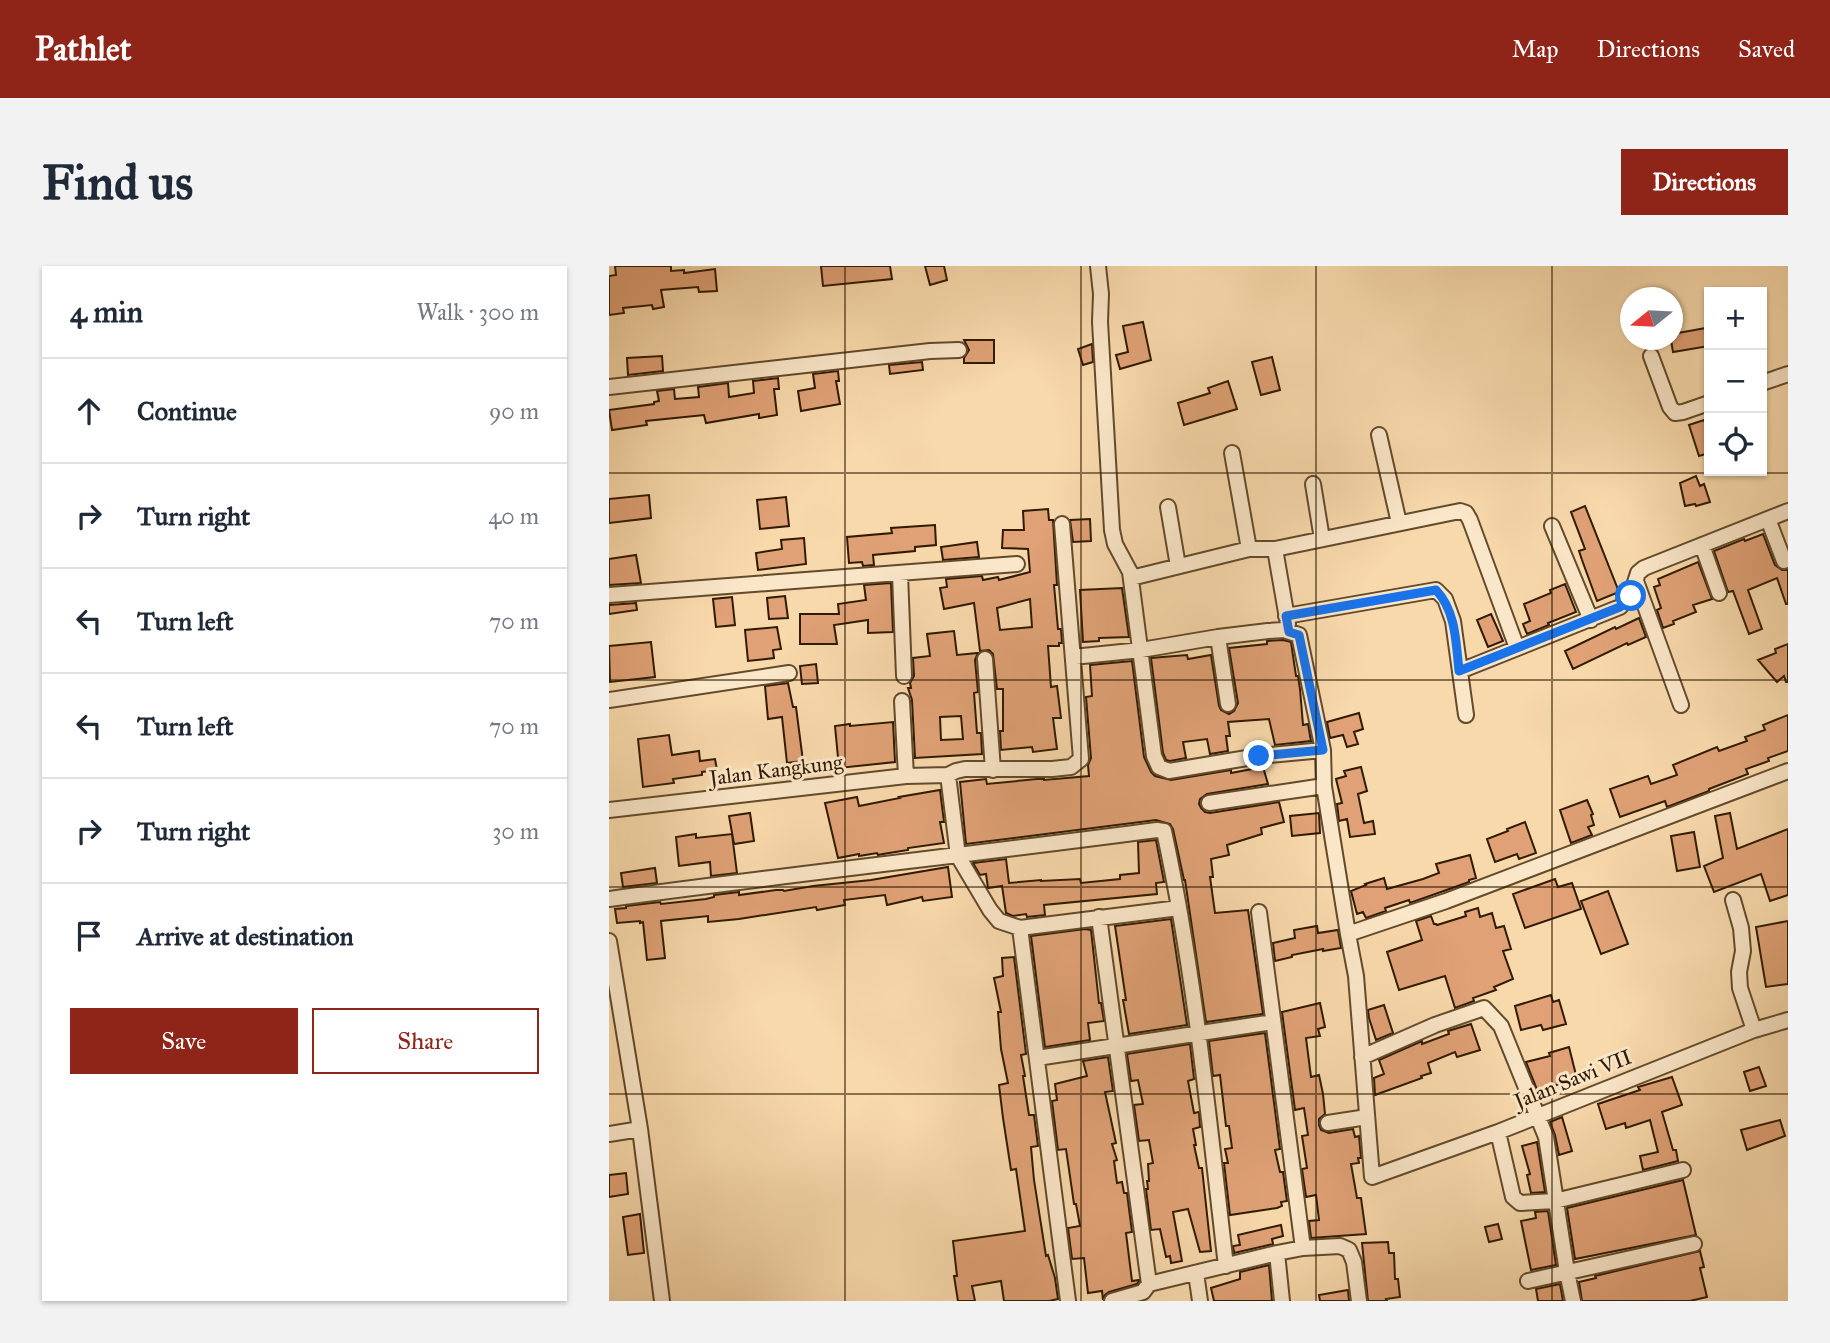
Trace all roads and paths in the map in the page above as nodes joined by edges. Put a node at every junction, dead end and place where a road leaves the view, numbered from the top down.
1 (1098, 266) edge
2 (959, 350) dead end
3 (1651, 356) dead end
4 (1788, 374) edge
5 (1767, 381) edge
6 (609, 387) edge
7 (1704, 405) edge
8 (1379, 435) dead end
9 (1232, 453) dead end
10 (1313, 484) dead end
11 (1168, 507) dead end
12 (1788, 511) edge
13 (1768, 519) junction
14 (1399, 523) junction
15 (1062, 524) dead end
16 (1552, 526) dead end
17 (1322, 540) junction
18 (1702, 545) junction
19 (1249, 549) junction
20 (1275, 549) junction
21 (1784, 561) dead end
22 (1017, 564) dead end
23 (1178, 566) junction
24 (900, 574) junction
25 (1131, 578) junction
26 (1636, 580) junction
27 (1719, 593) dead end
28 (609, 595) edge
29 (1286, 616) junction
30 (1591, 620) junction
31 (1289, 632) junction
32 (1218, 637) junction
33 (1517, 648) junction
34 (1141, 650) junction
35 (1073, 657) junction
36 (985, 659) dead end
37 (1459, 671) junction
38 (789, 673) dead end
39 (904, 676) dead end
40 (609, 700) edge
41 (902, 701) dead end
42 (1228, 704) dead end
43 (1681, 705) dead end
44 (1466, 715) dead end
45 (1323, 750) junction
46 (993, 770) junction
47 (1788, 771) edge
48 (948, 775) junction
49 (906, 776) junction
50 (1324, 786) junction
51 (1209, 803) dead end
52 (609, 810) edge
53 (958, 856) junction
54 (609, 899) edge
55 (1733, 900) dead end
56 (1179, 908) junction
57 (1259, 912) dead end
58 (1099, 917) junction
59 (1020, 928) junction
60 (1348, 934) junction
61 (609, 941) edge
62 (1788, 1020) edge
63 (1273, 1022) junction
64 (1754, 1030) junction
65 (1198, 1034) junction
66 (1118, 1046) junction
67 (1362, 1057) junction
68 (1037, 1058) junction
69 (1537, 1115) junction
70 (1367, 1117) junction
71 (1328, 1123) dead end
72 (640, 1129) junction
73 (1498, 1132) junction
74 (609, 1134) edge
75 (1683, 1170) dead end
76 (1555, 1200) junction
77 (1694, 1244) dead end
78 (1303, 1248) junction
79 (1277, 1253) junction
80 (1226, 1266) junction
81 (1567, 1272) junction
82 (1196, 1273) junction
83 (1528, 1281) dead end
84 (1149, 1284) junction
85 (1128, 1299) edge
86 (662, 1301) edge
87 (1068, 1301) edge
88 (1112, 1301) edge
89 (1200, 1301) edge
90 (1282, 1301) edge
91 (1359, 1301) edge
92 (1573, 1301) edge

1 - 25 street
2 - 6 street
3 - 7 street
4 - 5 street
8 - 14 street
9 - 19 street
10 - 17 street
11 - 23 street
12 - 13 street
13 - 18 street
13 - 21 street
14 - 17 street
14 - 33 street
15 - 35 street
16 - 30 street
17 - 20 street
18 - 26 street
18 - 27 street
19 - 20 street
19 - 23 street
20 - 29 street
22 - 24 street
23 - 25 street
24 - 28 street
24 - 39 street
25 - 34 street
26 - 30 street
26 - 43 street
29 - 31 street
29 - 37 street
30 - 33 street
31 - 32 street
31 - 45 street
32 - 34 street
32 - 42 street
33 - 37 street
34 - 35 street
34 - 45 street
35 - 46 street, Jalan Kangkung
36 - 46 street
37 - 44 street
38 - 40 street
41 - 49 street
45 - 50 street
46 - 48 street, Jalan Kangkung
47 - 60 street
48 - 49 street, Jalan Kangkung
48 - 53 street
49 - 52 street, Jalan Kangkung
50 - 51 street
50 - 60 street
53 - 54 street
53 - 56 street
53 - 59 street
55 - 64 street
56 - 58 street
56 - 65 street
57 - 63 street
58 - 59 street
58 - 66 street
59 - 68 street
60 - 67 street
61 - 72 street
62 - 64 street, Jalan Sawi VII
63 - 65 street
63 - 78 street
64 - 69 street, Jalan Sawi VII
65 - 66 street
65 - 80 street
66 - 68 street
66 - 84 street
67 - 69 street
67 - 70 street
68 - 87 street
69 - 73 street, Jalan Sawi VII
69 - 76 street
70 - 71 street
70 - 73 street, Jalan Sawi VII
72 - 74 street
72 - 86 street
73 - 76 street
75 - 76 street
76 - 81 street
77 - 81 street
78 - 79 street
78 - 91 street
79 - 80 street
79 - 90 street
80 - 82 street
81 - 83 street
81 - 92 street
82 - 84 street
82 - 89 street
84 - 85 street
85 - 88 street

